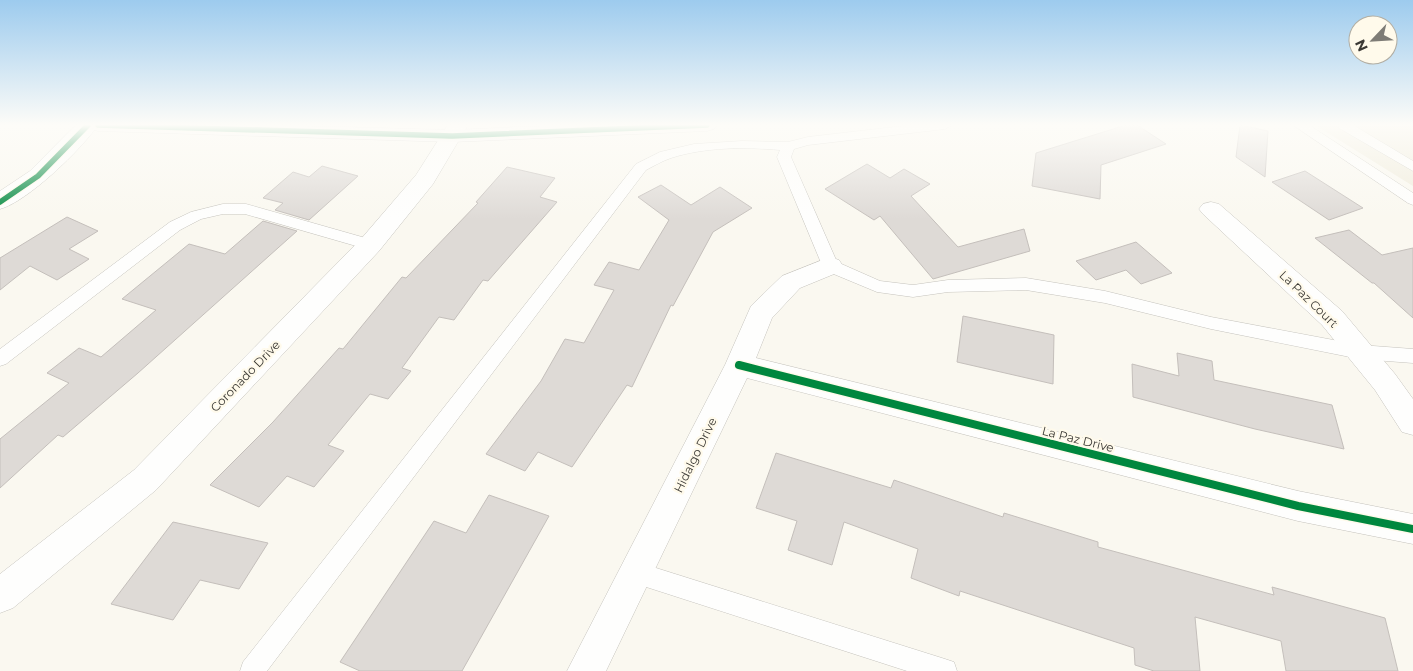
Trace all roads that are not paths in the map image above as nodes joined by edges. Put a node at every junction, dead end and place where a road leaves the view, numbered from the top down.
1 (57, 156) edge
2 (439, 156) edge
3 (662, 156) edge
4 (784, 156) edge
5 (1347, 156) edge
6 (1395, 156) edge
7 (1413, 167) edge
8 (1413, 200) edge
9 (0, 202) edge
10 (1211, 208) dead end
11 (370, 245) junction
12 (830, 266) junction
13 (1360, 352) junction
14 (1413, 356) edge
15 (0, 359) edge
16 (739, 365) junction
17 (1413, 423) edge
18 (1413, 529) edge
19 (637, 573) junction
20 (0, 596) edge
21 (252, 671) edge
22 (586, 671) edge
23 (945, 671) edge

1 - 9 street
2 - 11 street, Coronado Drive
3 - 21 lane
4 - 12 lane
5 - 8 lane
6 - 7 lane
10 - 13 street, La Paz Court
11 - 15 lane
11 - 20 street, Coronado Drive
12 - 13 lane
12 - 16 street, Hidalgo Drive
13 - 14 lane
13 - 17 street, La Paz Court
16 - 18 street, La Paz Drive
16 - 19 street, Hidalgo Drive
19 - 22 street, Hidalgo Drive
19 - 23 lane

